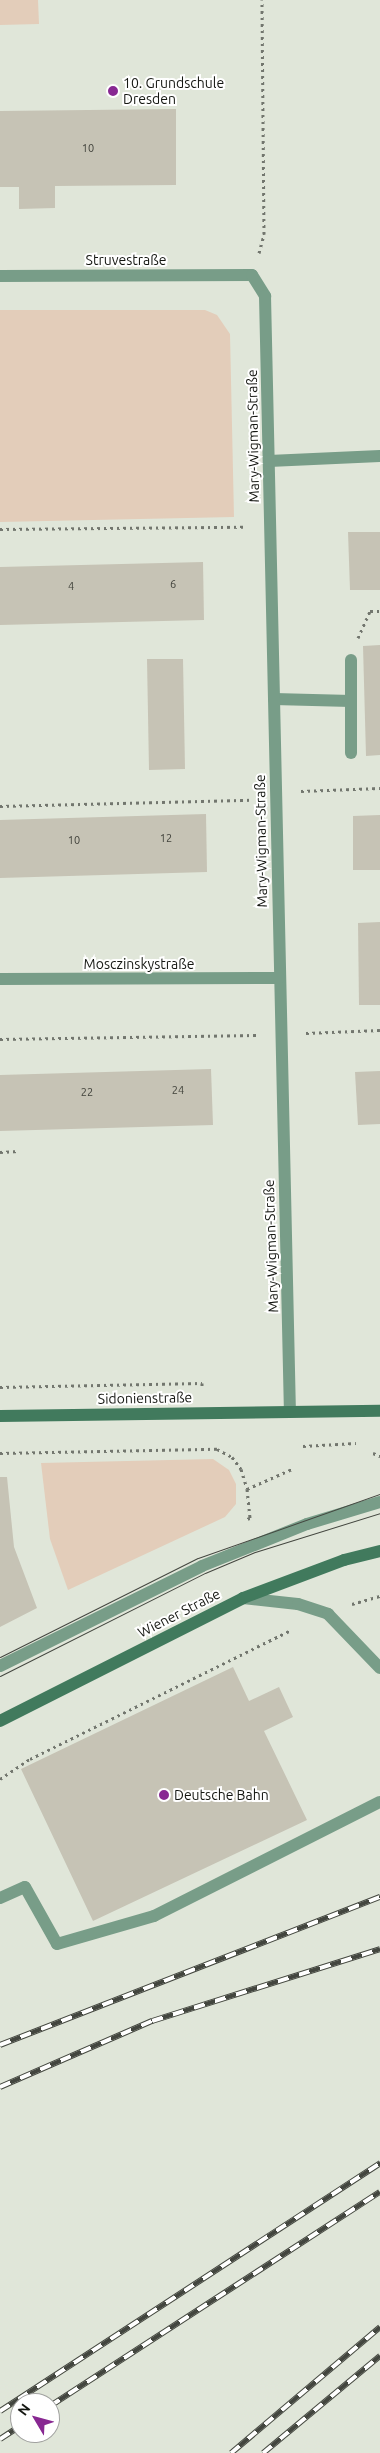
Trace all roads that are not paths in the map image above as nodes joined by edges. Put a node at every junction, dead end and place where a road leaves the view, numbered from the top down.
1 (252, 275) joint
2 (0, 276) edge
3 (380, 456) edge
4 (269, 461) junction
5 (351, 660) road end
6 (274, 699) junction
7 (351, 701) junction
8 (351, 753) dead end
9 (278, 978) junction
10 (0, 979) edge
11 (290, 1412) junction
12 (380, 1412) edge
13 (0, 1416) edge
14 (380, 1502) edge
15 (380, 1551) edge
16 (243, 1598) junction
17 (0, 1666) edge
18 (380, 1668) edge
19 (0, 1721) edge
20 (380, 1802) edge
21 (0, 1898) edge

1 - 2 street, Struvestraße
1 - 4 street, Mary-Wigman-Straße
3 - 4 street
4 - 6 street, Mary-Wigman-Straße
5 - 7 street
6 - 7 street
6 - 9 street, Mary-Wigman-Straße
7 - 8 street
9 - 10 street, Mosczinskystraße
9 - 11 street, Mary-Wigman-Straße
11 - 12 main road
11 - 13 main road, Sidonienstraße
14 - 17 street
15 - 16 main road, Wiener Straße
16 - 18 street
16 - 19 main road, Wiener Straße
20 - 21 street

